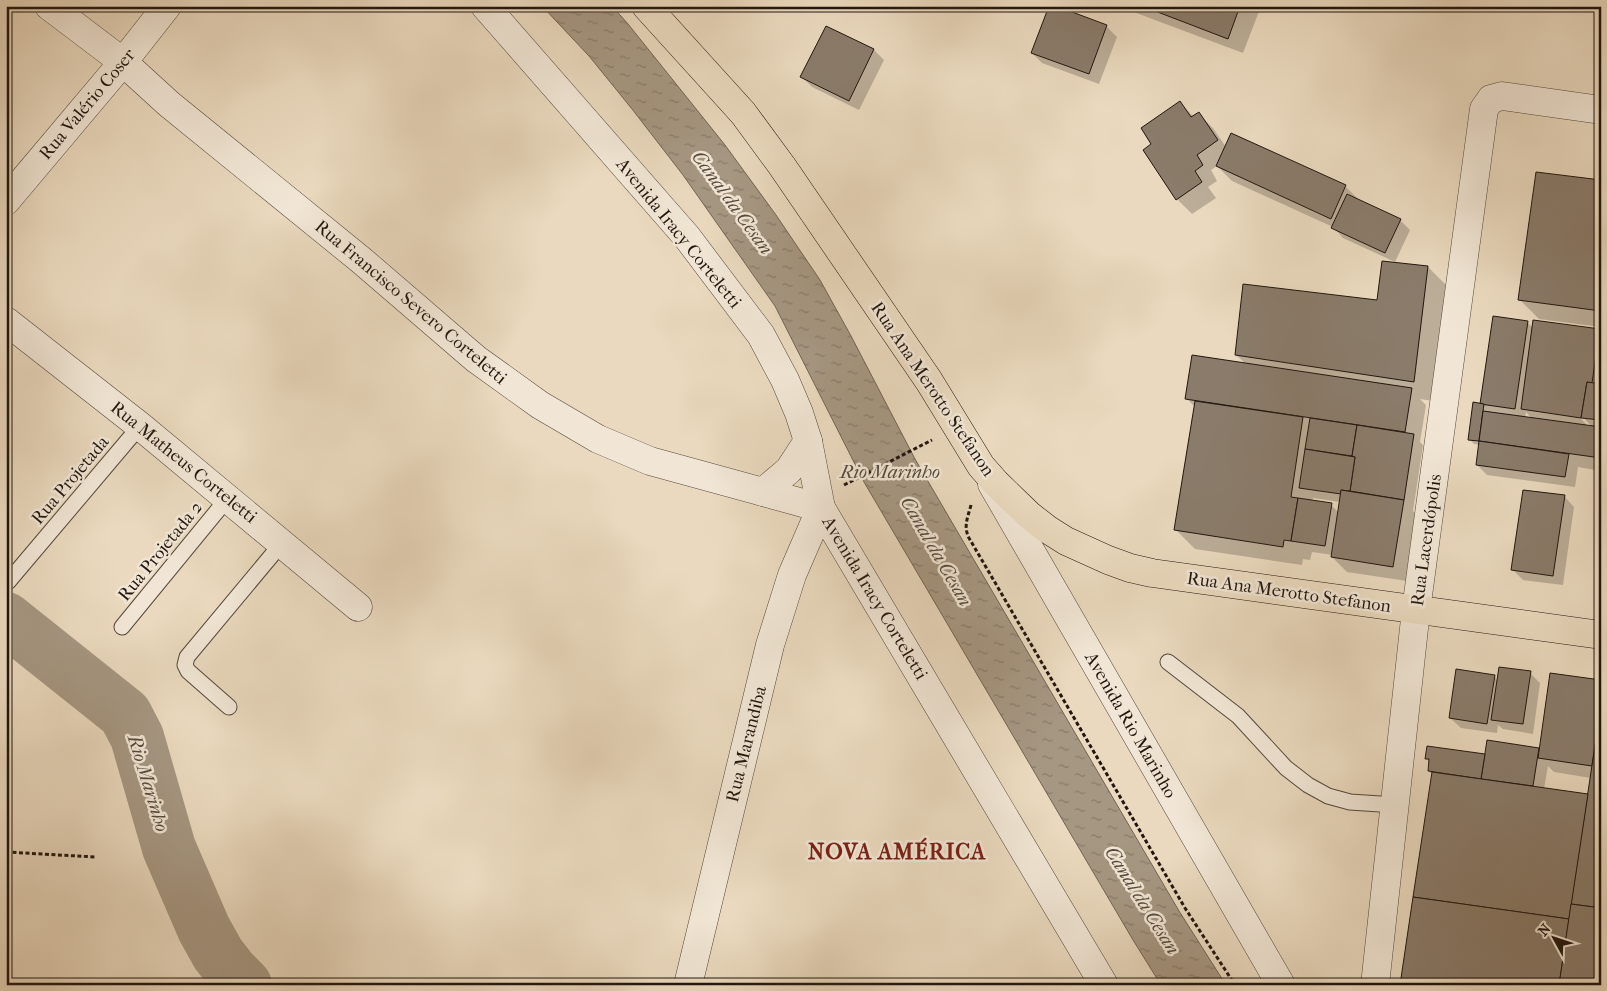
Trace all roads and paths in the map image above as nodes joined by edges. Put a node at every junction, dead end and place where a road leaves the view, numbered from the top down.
1 (49, 6) edge
2 (167, 6) edge
3 (485, 6) edge
4 (646, 6) edge
5 (123, 62) junction
6 (1601, 110) edge
7 (6, 202) edge
8 (6, 321) edge
9 (140, 426) junction
10 (808, 441) junction
11 (913, 450) dead end
12 (981, 466) junction
13 (859, 478) dead end
14 (763, 492) junction
15 (227, 499) junction
16 (971, 502) dead end
17 (821, 508) junction
18 (282, 542) junction
19 (8, 582) dead end
20 (358, 607) dead end
21 (1416, 610) junction
22 (122, 627) dead end
23 (1601, 635) edge
24 (1168, 662) dead end
25 (229, 707) dead end
26 (1395, 804) junction
27 (6, 852) edge
28 (95, 858) dead end
29 (688, 985) edge
30 (1104, 985) edge
31 (1235, 985) edge
32 (1281, 985) edge
33 (1376, 985) edge

1 - 5 street, Rua Francisco Severo Corteletti
2 - 5 street, Rua Valério Coser
3 - 10 street, Avenida Iracy Corteletti
4 - 12 main road, Rua Ana Merotto Stefanon
5 - 7 street, Rua Valério Coser
5 - 14 street, Rua Francisco Severo Corteletti
6 - 21 street, Rua Lacerdópolis
8 - 9 street, Rua Matheus Corteletti
9 - 15 street, Rua Matheus Corteletti
9 - 19 lane, Rua Projetada
10 - 14 street
10 - 17 street, Avenida Iracy Corteletti
11 - 13 path
12 - 21 main road, Rua Ana Merotto Stefanon
12 - 32 street, Avenida Rio Marinho
14 - 17 street, Rua Francisco Severo Corteletti
15 - 18 street, Rua Matheus Corteletti
15 - 22 lane, Rua Projetada 2
16 - 31 path
17 - 29 street, Rua Marandiba
17 - 30 street, Avenida Iracy Corteletti
18 - 20 street, Rua Matheus Corteletti
18 - 25 lane
21 - 23 main road, Rua Ana Merotto Stefanon
21 - 26 street, Rua Lacerdópolis
24 - 26 lane
26 - 33 street, Rua Lacerdópolis
27 - 28 path

